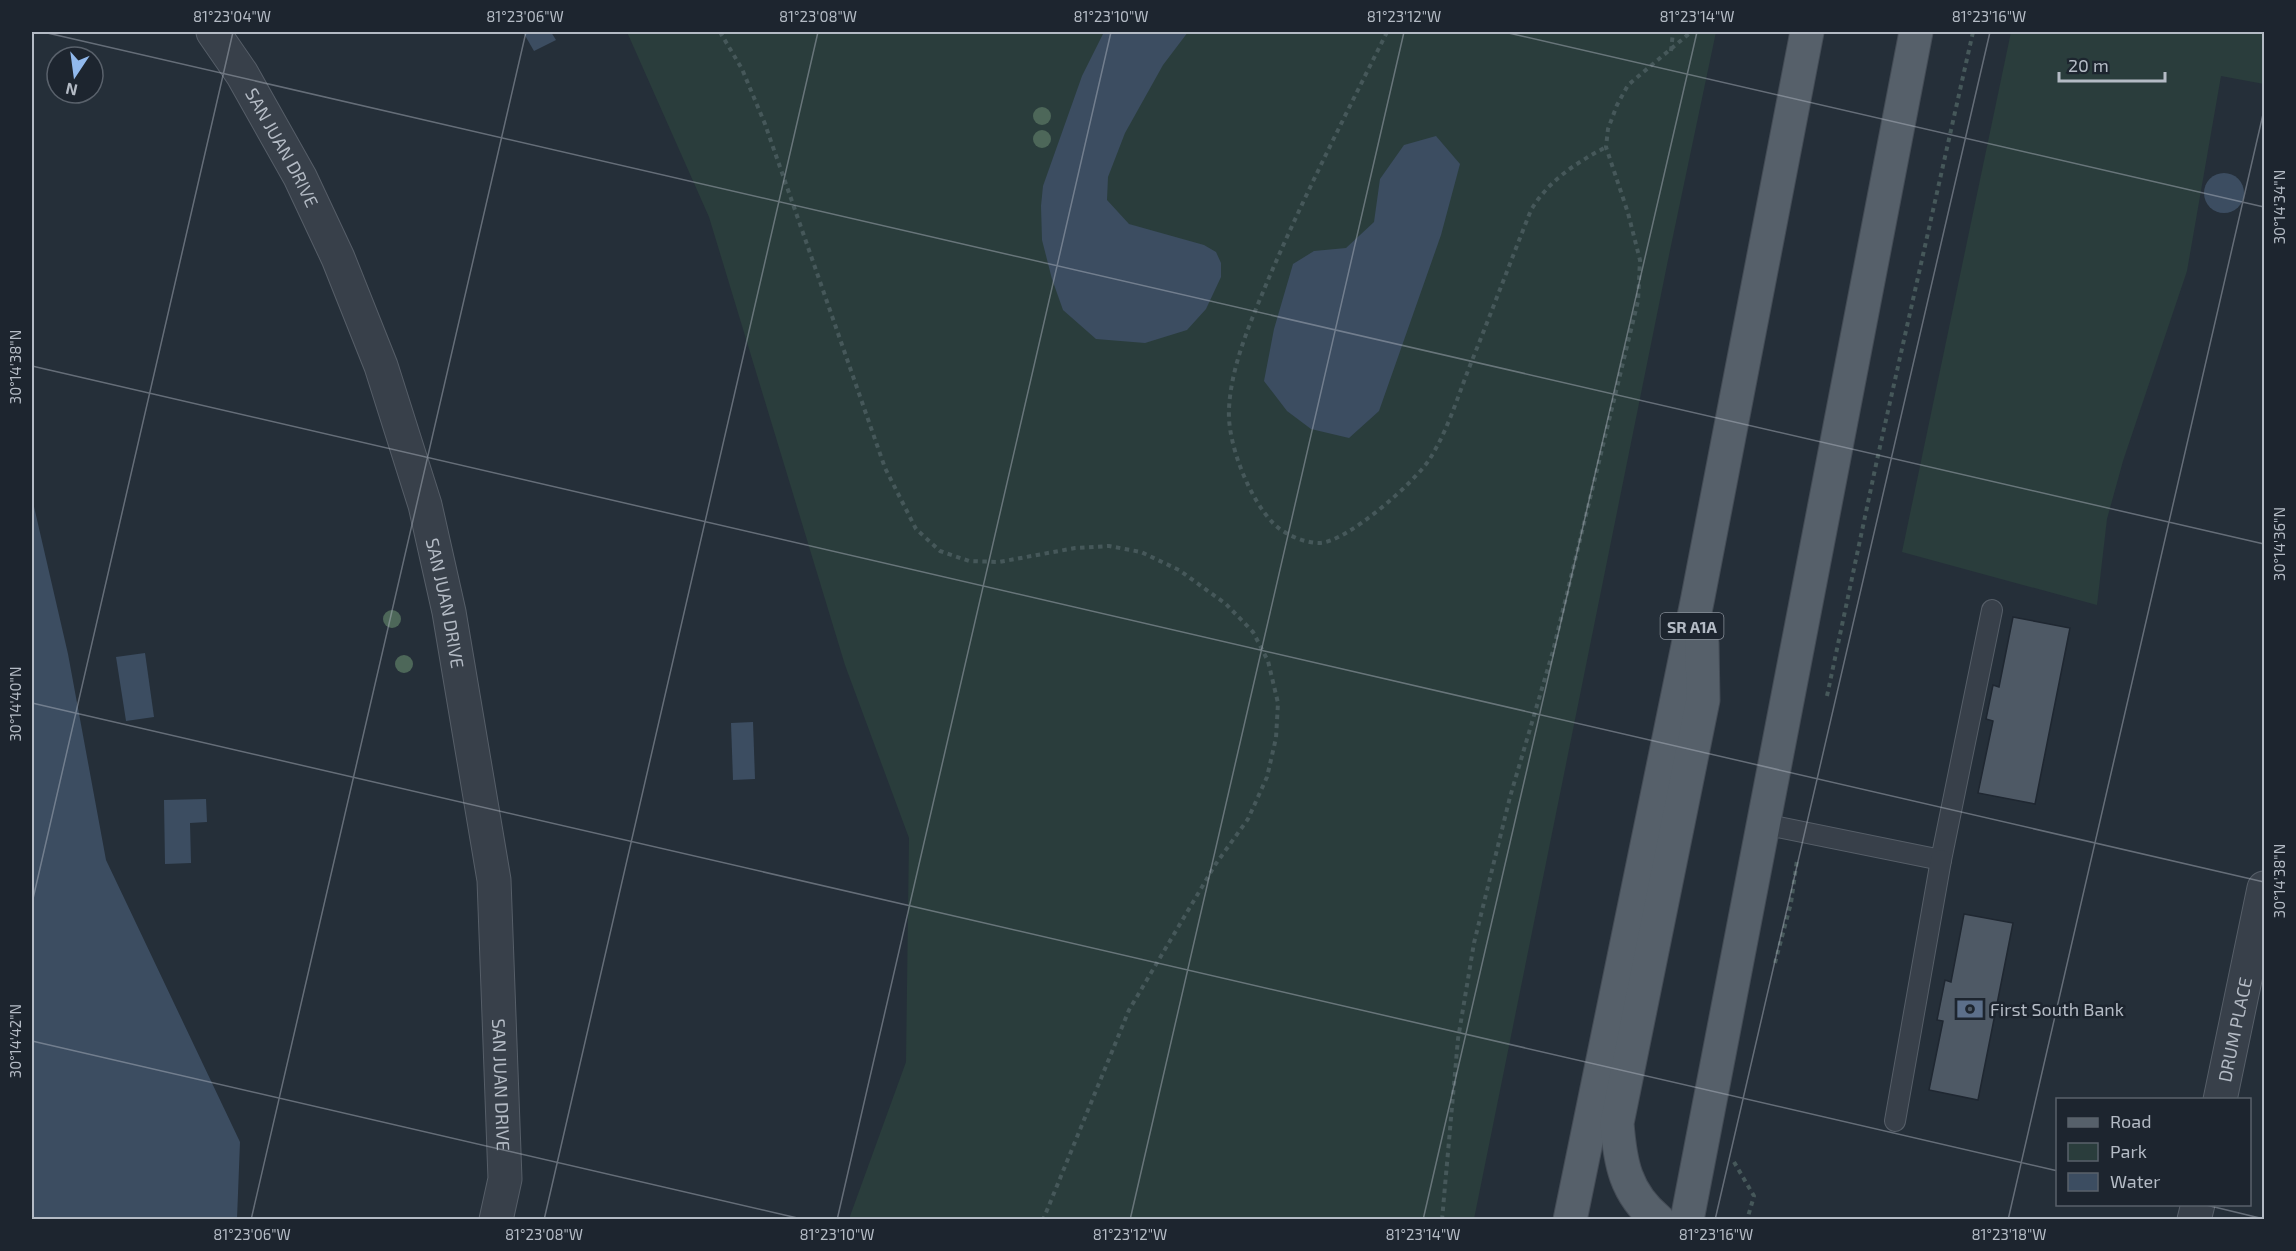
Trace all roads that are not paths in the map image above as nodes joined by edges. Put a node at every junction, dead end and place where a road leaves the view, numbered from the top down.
1 (213, 32) edge
2 (1808, 32) edge
3 (1916, 32) edge
4 (1698, 597) junction
5 (1992, 610) dead end
6 (1763, 824) junction
7 (1941, 860) junction
8 (2265, 888) edge
9 (2220, 1098) edge
10 (1895, 1121) dead end
11 (496, 1220) edge
12 (1570, 1220) edge
13 (1658, 1220) edge
14 (1687, 1220) edge

1 - 11 street, SAN JUAN DRIVE
2 - 4 main road, SR A1A
3 - 6 main road
4 - 12 main road, SR A1A
4 - 13 main road
5 - 7 lane
6 - 7 lane
6 - 14 main road
7 - 10 lane
8 - 9 street, DRUM PLACE

